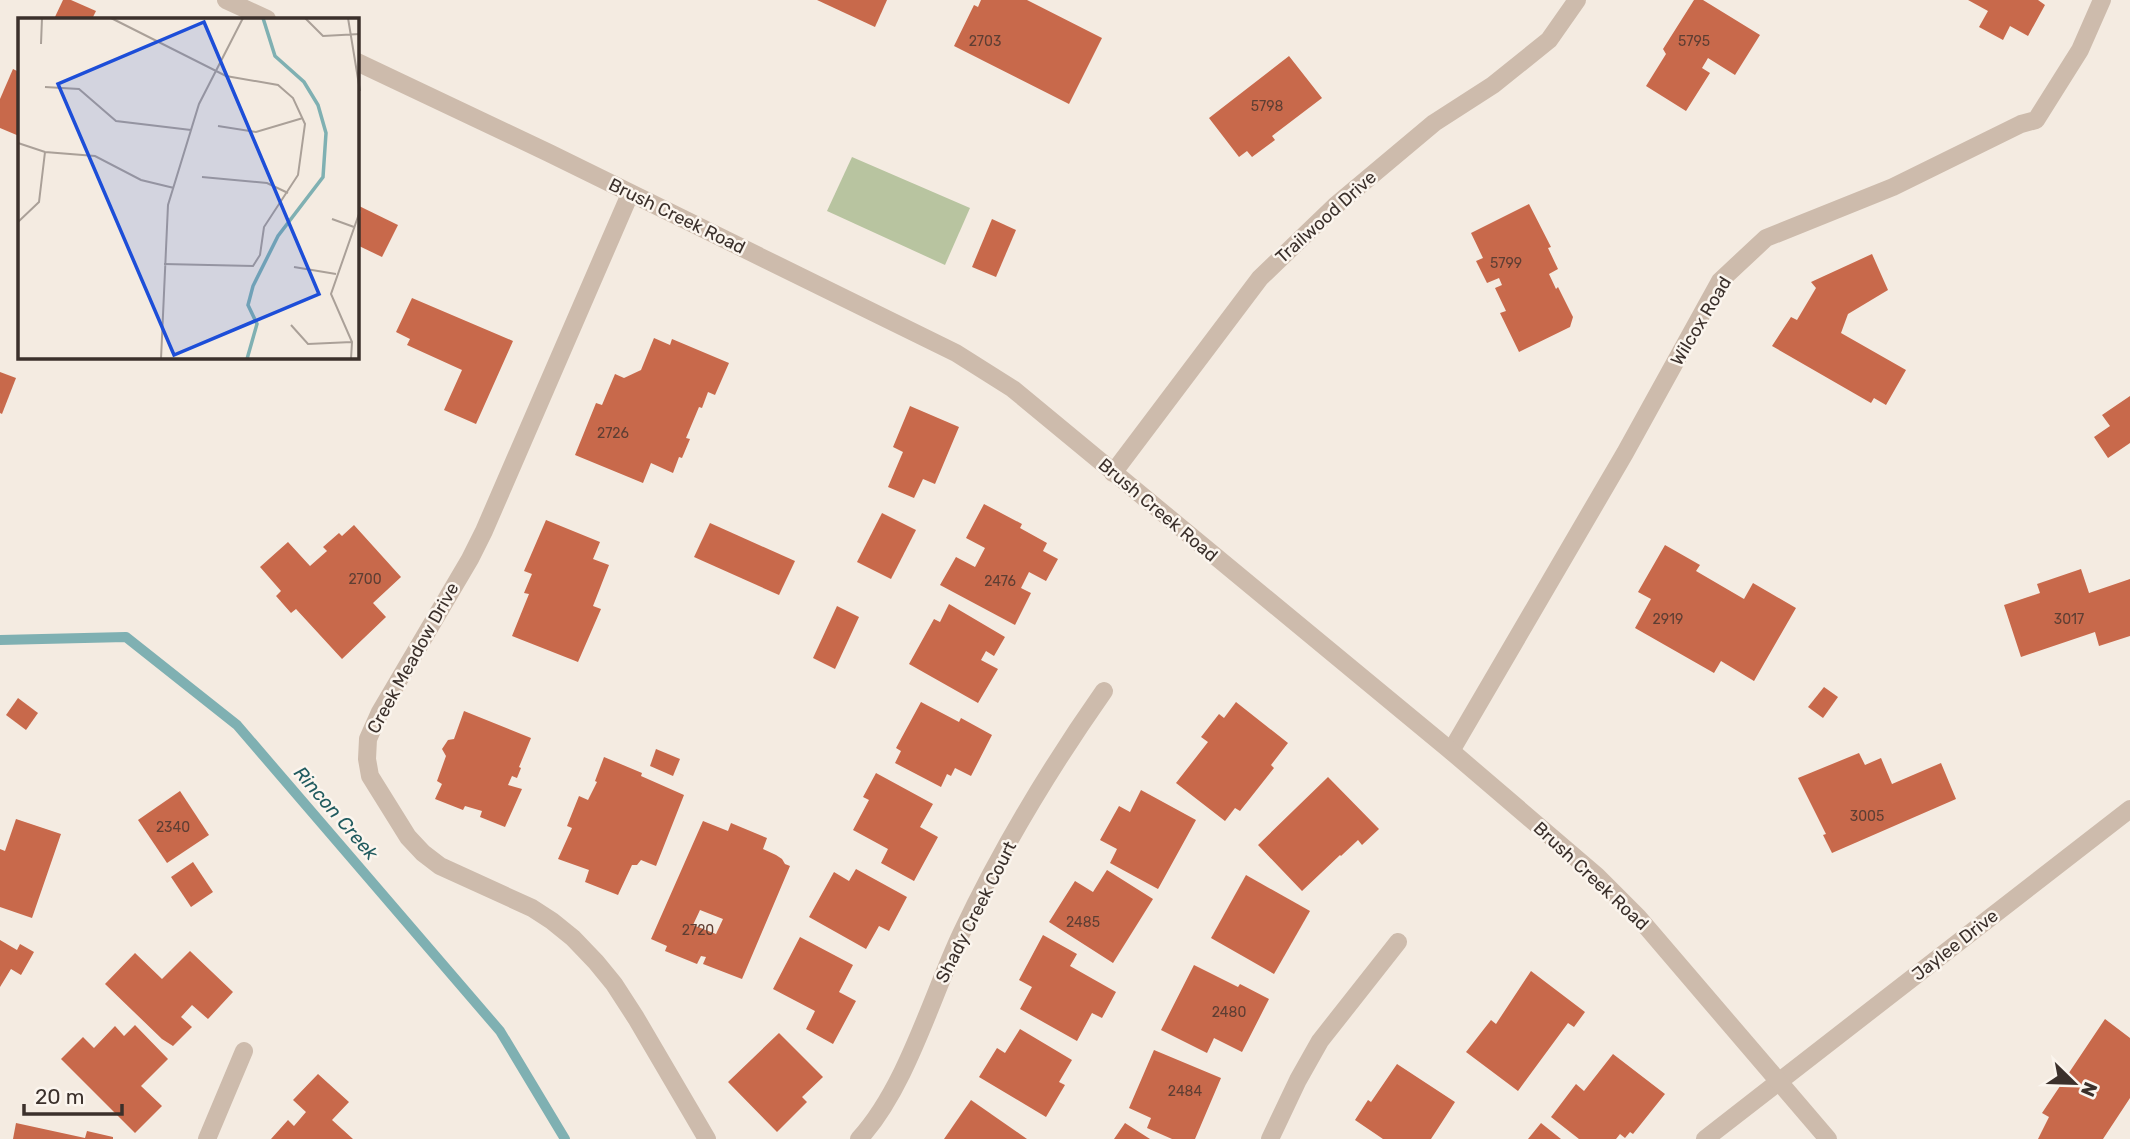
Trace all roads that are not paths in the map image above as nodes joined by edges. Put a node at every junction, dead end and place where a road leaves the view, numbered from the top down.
1 (226, 0) edge
2 (1577, 0) edge
3 (2102, 0) edge
4 (265, 18) edge
5 (359, 63) edge
6 (630, 194) junction
7 (1113, 473) junction
8 (1104, 691) dead end
9 (1451, 751) junction
10 (2130, 809) edge
11 (1398, 942) dead end
12 (244, 1051) dead end
13 (1779, 1080) junction
14 (207, 1139) edge
15 (707, 1139) edge
16 (859, 1139) edge
17 (1270, 1139) edge
18 (1705, 1139) edge
19 (1828, 1139) edge

1 - 4 street
2 - 7 street, Trailwood Drive
3 - 9 street, Wilcox Road
5 - 6 street, Brush Creek Road
6 - 7 street, Brush Creek Road
6 - 15 street, Creek Meadow Drive
7 - 9 street, Brush Creek Road
8 - 16 street, Shady Creek Court
9 - 13 street, Brush Creek Road
10 - 13 street, Jaylee Drive
11 - 17 street
12 - 14 street
13 - 18 street
13 - 19 street, Brush Creek Road

